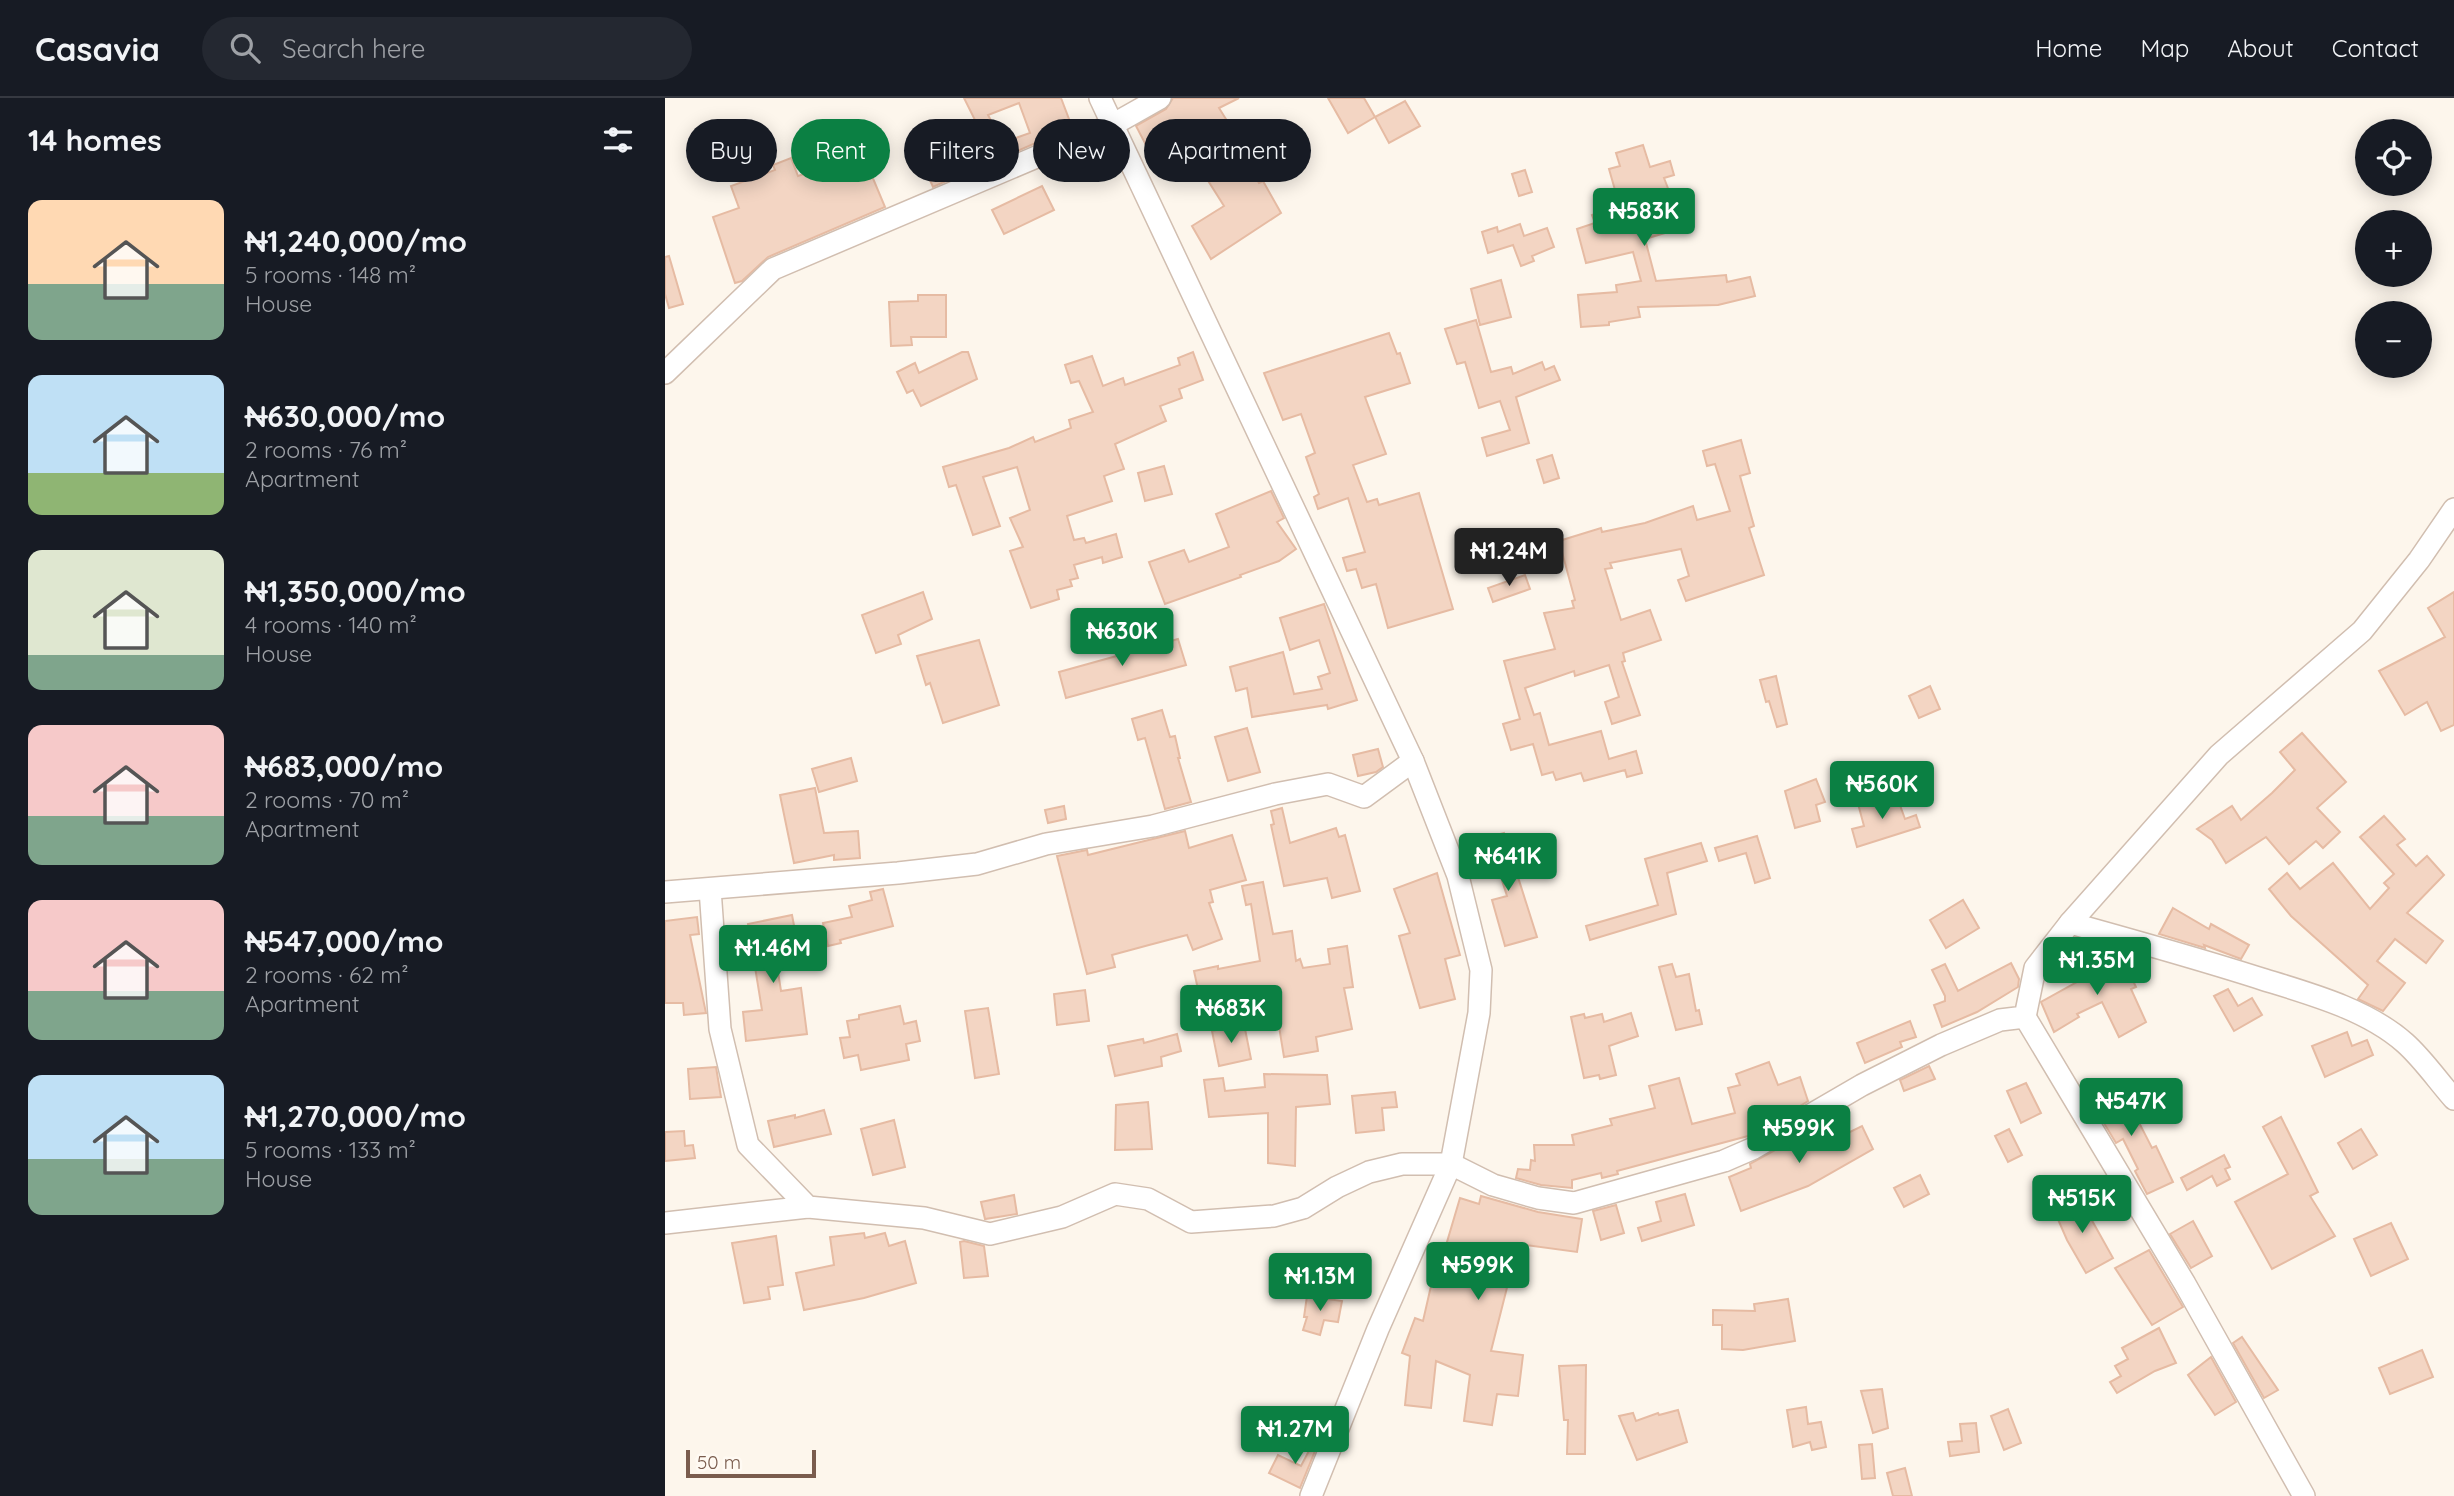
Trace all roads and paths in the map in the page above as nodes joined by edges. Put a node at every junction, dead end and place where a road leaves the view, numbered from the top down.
1 (1100, 98) edge
2 (1160, 98) edge
3 (1111, 119) edge
4 (1123, 119) edge
5 (1033, 158) edge
6 (1130, 158) edge
7 (665, 373) edge
8 (2454, 509) edge
9 (1413, 761) junction
10 (710, 889) junction
11 (665, 892) edge
12 (2070, 923) junction
13 (2025, 1017) junction
14 (2454, 1099) edge
15 (1451, 1164) junction
16 (809, 1207) junction
17 (665, 1223) edge
18 (1311, 1496) edge
19 (2304, 1496) edge

1 - 3 street
2 - 4 street
5 - 7 street
6 - 9 street
8 - 12 street
9 - 10 street
9 - 15 street
10 - 11 street
10 - 16 street
12 - 13 street
12 - 14 street
13 - 15 street
13 - 19 street
15 - 16 street
15 - 18 street
16 - 17 street

